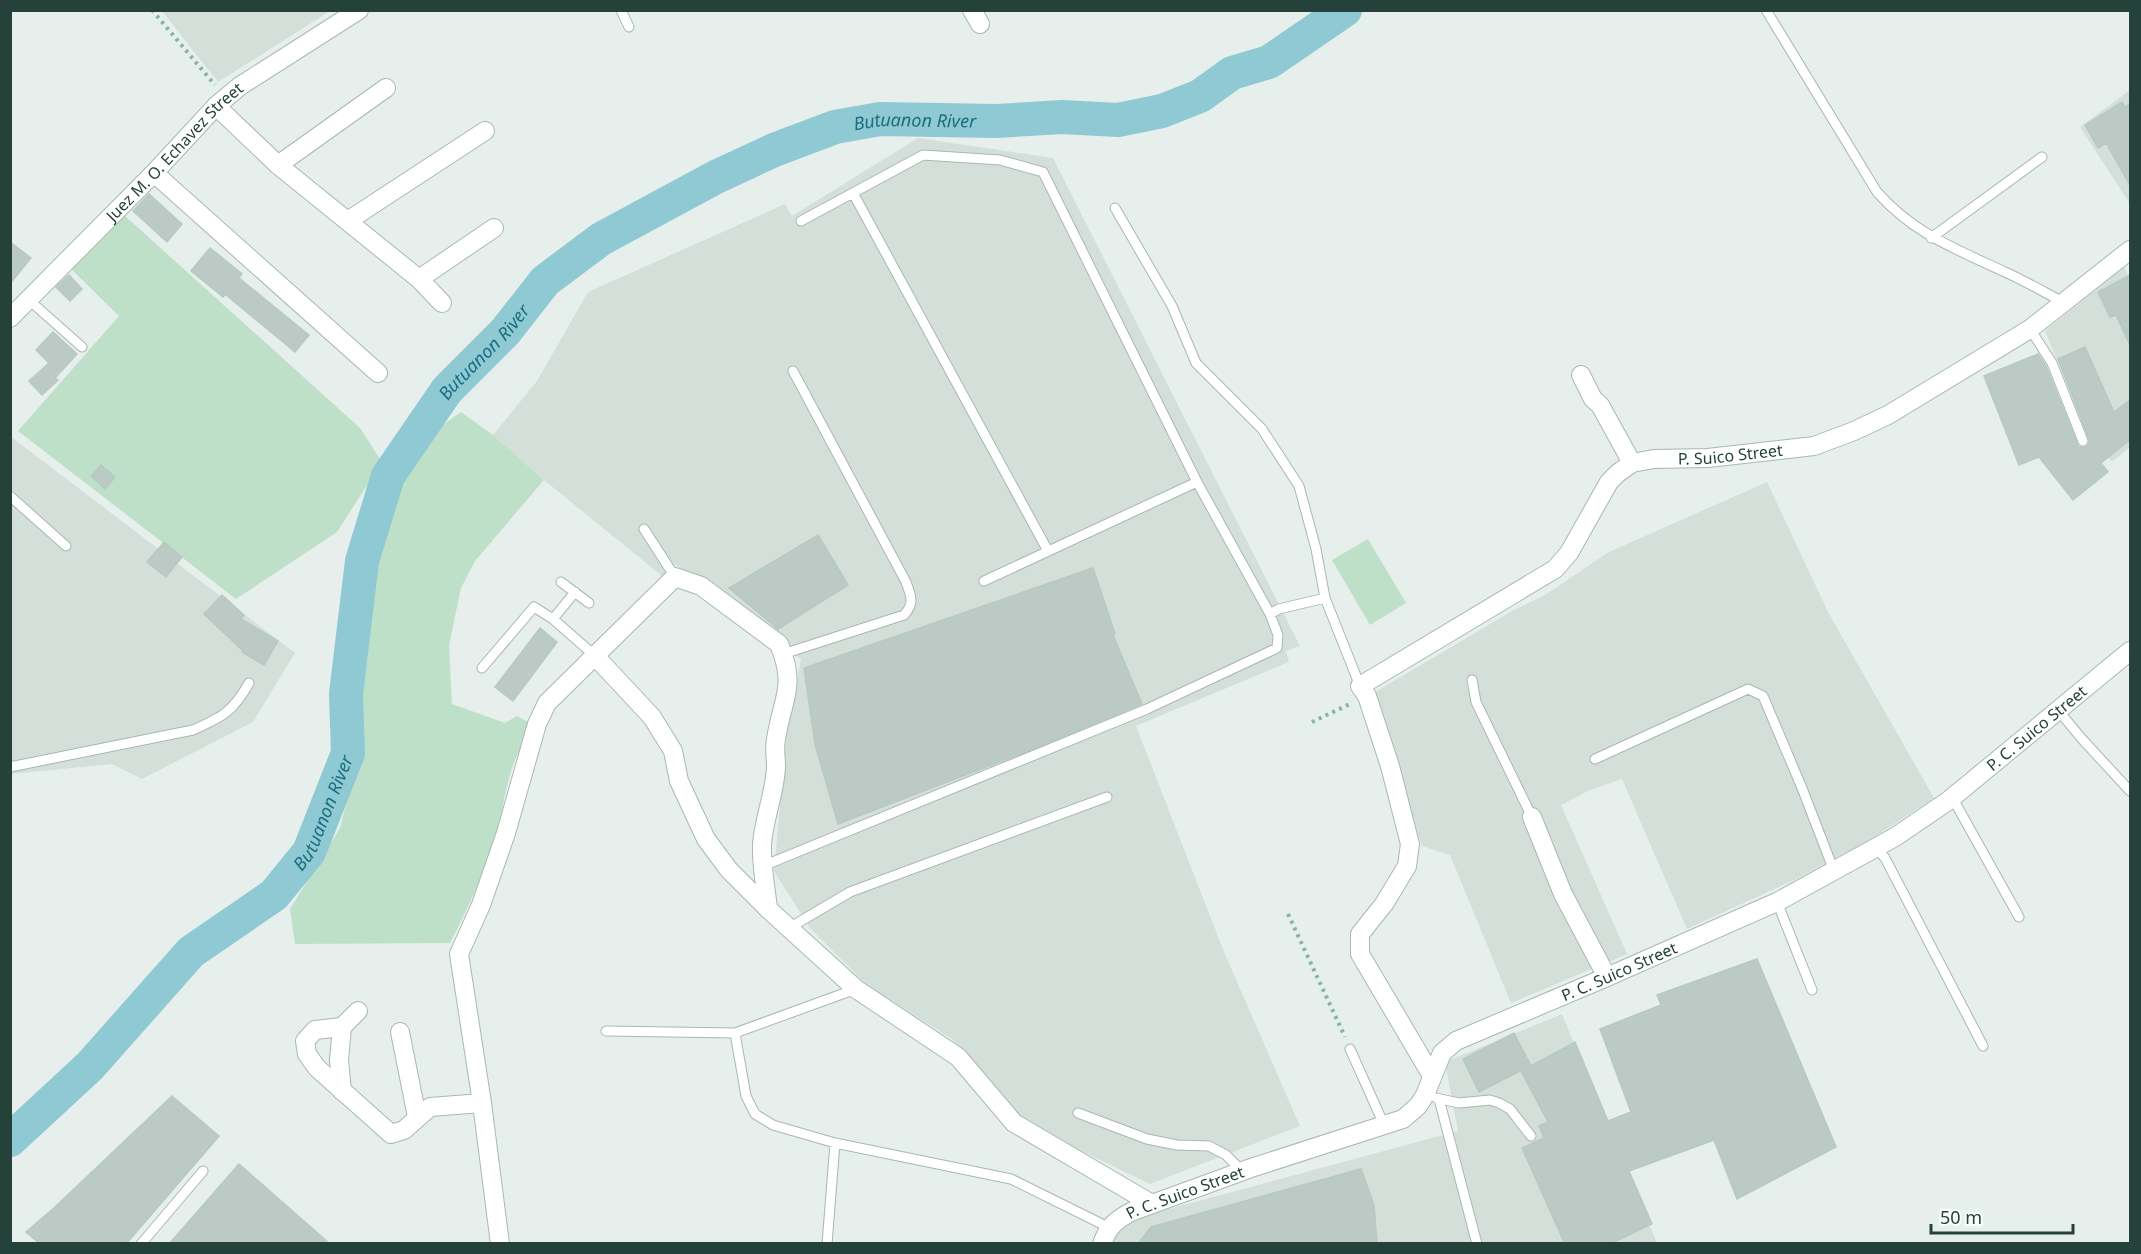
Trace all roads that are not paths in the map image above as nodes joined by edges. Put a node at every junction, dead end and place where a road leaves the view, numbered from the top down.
1 (359, 10) edge
2 (621, 10) edge
3 (1766, 10) edge
4 (629, 27) dead end
5 (386, 88) dead end
6 (221, 102) junction
7 (485, 131) dead end
8 (2042, 157) dead end
9 (278, 165) junction
10 (154, 173) junction
11 (854, 193) junction
12 (1115, 208) dead end
13 (349, 220) junction
14 (801, 221) dead end
15 (494, 228) dead end
16 (1931, 238) junction
17 (2128, 259) edge
18 (419, 279) junction
19 (29, 300) junction
20 (2063, 302) junction
21 (442, 303) dead end
22 (10, 318) edge
23 (2030, 329) junction
24 (82, 347) dead end
25 (793, 371) dead end
26 (378, 373) dead end
27 (1581, 375) dead end
28 (2083, 441) dead end
29 (1632, 463) junction
30 (1197, 482) junction
31 (10, 496) edge
32 (644, 529) dead end
33 (66, 546) dead end
34 (1048, 551) junction
35 (675, 577) junction
36 (984, 581) dead end
37 (561, 582) dead end
38 (575, 592) junction
39 (1324, 598) junction
40 (589, 603) dead end
41 (1270, 614) junction
42 (553, 619) junction
43 (2130, 651) edge
44 (783, 654) junction
45 (594, 655) junction
46 (482, 668) dead end
47 (1472, 681) dead end
48 (249, 683) dead end
49 (1364, 691) junction
50 (2058, 710) junction
51 (1595, 759) dead end
52 (10, 767) edge
53 (2130, 791) edge
54 (1107, 797) dead end
55 (1952, 797) junction
56 (1532, 817) joint
57 (1876, 848) junction
58 (763, 866) junction
59 (1834, 871) junction
60 (1777, 902) junction
61 (768, 909) junction
62 (2019, 917) dead end
63 (789, 928) junction
64 (1607, 977) junction
65 (856, 988) junction
66 (1812, 990) dead end
67 (358, 1011) dead end
68 (342, 1027) junction
69 (606, 1031) dead end
70 (400, 1032) dead end
71 (735, 1033) junction
72 (1983, 1046) dead end
73 (1350, 1049) road end
74 (1432, 1076) junction
75 (342, 1091) junction
76 (1432, 1097) junction
77 (482, 1103) junction
78 (1078, 1113) dead end
79 (417, 1117) junction
80 (1385, 1127) junction
81 (1531, 1136) dead end
82 (835, 1143) junction
83 (203, 1171) dead end
84 (1242, 1171) junction
85 (1152, 1204) junction
86 (1105, 1235) edge
87 (141, 1244) edge
88 (500, 1244) edge
89 (828, 1244) edge
90 (1477, 1244) edge

1 - 6 street, Juez M. O. Echavez Street
2 - 4 lane
3 - 16 lane
5 - 9 street
6 - 9 street
6 - 10 street, Juez M. O. Echavez Street
7 - 13 street
8 - 16 lane
9 - 13 street
10 - 19 street, Juez M. O. Echavez Street
10 - 26 street
11 - 14 lane
11 - 30 lane
11 - 34 lane
12 - 39 lane
13 - 18 street
15 - 18 street
16 - 20 lane
17 - 20 street, P. Suico Street
18 - 21 street
19 - 22 street, Juez M. O. Echavez Street
19 - 24 lane
20 - 23 street, P. Suico Street
23 - 28 lane
23 - 29 street, P. Suico Street
25 - 44 lane
27 - 29 street
29 - 49 street
30 - 34 lane
30 - 41 lane
31 - 33 lane
32 - 35 lane
34 - 36 lane
35 - 44 street
35 - 45 street
37 - 38 lane
38 - 40 lane
38 - 42 lane
39 - 41 lane
39 - 49 lane
41 - 58 lane
42 - 45 lane
42 - 46 lane
43 - 50 street, P. C. Suico Street
44 - 58 street
45 - 61 street
45 - 77 street
47 - 56 lane
48 - 52 lane
49 - 74 street
50 - 53 lane
50 - 55 street, P. C. Suico Street
51 - 59 lane
54 - 63 lane
55 - 57 street, P. C. Suico Street
55 - 62 lane
56 - 64 street
57 - 59 street, P. C. Suico Street
57 - 72 lane
58 - 61 street
59 - 60 street, P. C. Suico Street
60 - 64 street, P. C. Suico Street
60 - 66 lane
61 - 63 street
63 - 65 street
64 - 74 street, P. C. Suico Street
65 - 71 lane
65 - 85 street
67 - 68 street
68 - 75 street
68 - 75 street
69 - 71 lane
70 - 79 street
71 - 82 lane
73 - 80 lane
74 - 76 street, P. C. Suico Street
75 - 79 street
76 - 80 street, P. C. Suico Street
76 - 81 lane
76 - 90 lane
77 - 79 street
77 - 88 street
78 - 84 lane
80 - 84 street, P. C. Suico Street
82 - 86 lane
82 - 89 lane
83 - 87 lane
84 - 85 street, P. C. Suico Street
85 - 86 street, P. C. Suico Street

